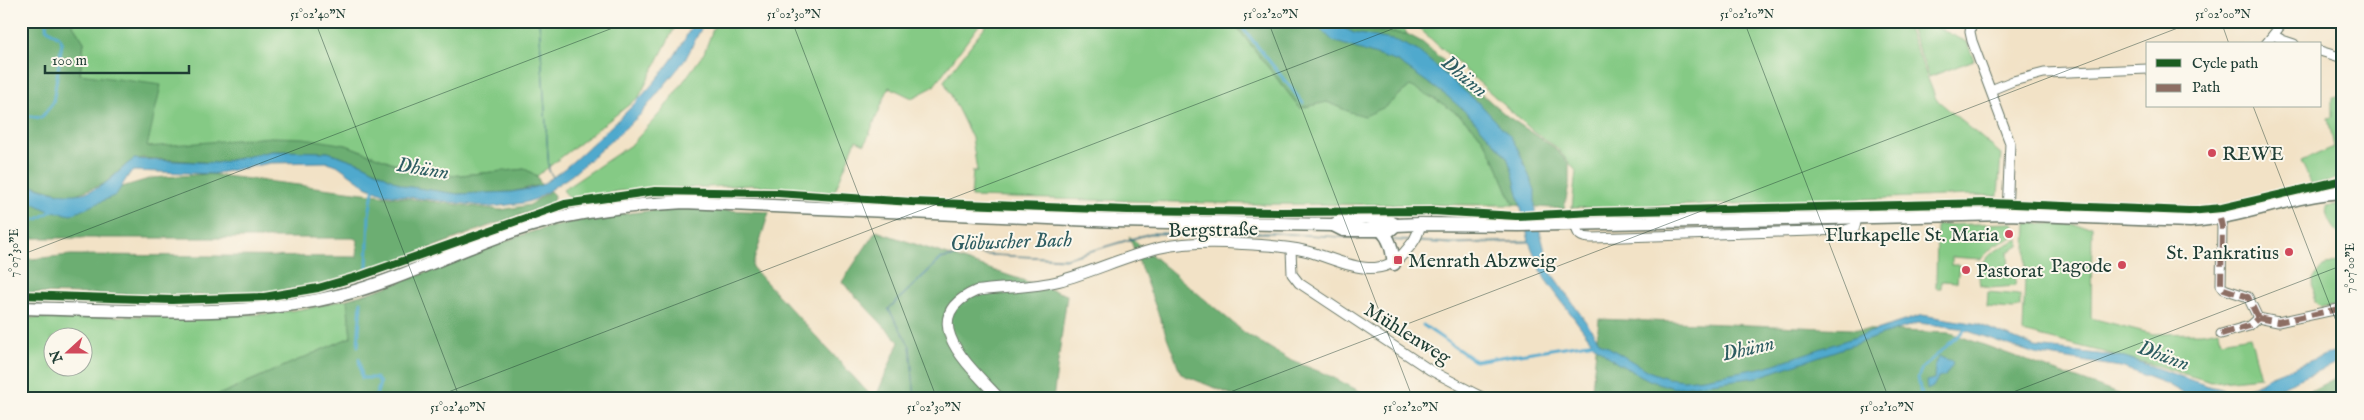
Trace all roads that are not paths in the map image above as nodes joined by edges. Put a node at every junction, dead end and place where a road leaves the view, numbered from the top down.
1 (1972, 21) edge
2 (2284, 21) edge
3 (2274, 35) junction
4 (2268, 42) edge
5 (2288, 42) edge
6 (2322, 52) edge
7 (2343, 58) edge
8 (2146, 69) edge
9 (1991, 90) junction
10 (2343, 192) edge
11 (2007, 214) junction
12 (2220, 218) junction
13 (1420, 224) junction
14 (1334, 225) junction
15 (1396, 225) junction
16 (1381, 230) junction
17 (1291, 249) junction
18 (1394, 264) junction
19 (21, 308) edge
20 (2343, 308) edge
21 (2258, 318) junction
22 (2220, 334) dead end
23 (1000, 399) edge
24 (1540, 399) edge

1 - 9 street
2 - 3 street
3 - 4 street
3 - 5 street
6 - 7 street
8 - 9 street
9 - 11 street
10 - 12 main road
11 - 12 main road
11 - 13 main road
12 - 21 street
13 - 15 main road
13 - 18 street
14 - 15 main road
14 - 16 main road
14 - 19 main road
15 - 16 main road
16 - 18 main road
17 - 18 street, Bergstraße
17 - 23 street, Bergstraße
17 - 24 street, Mühlenweg
20 - 21 street
21 - 22 street

